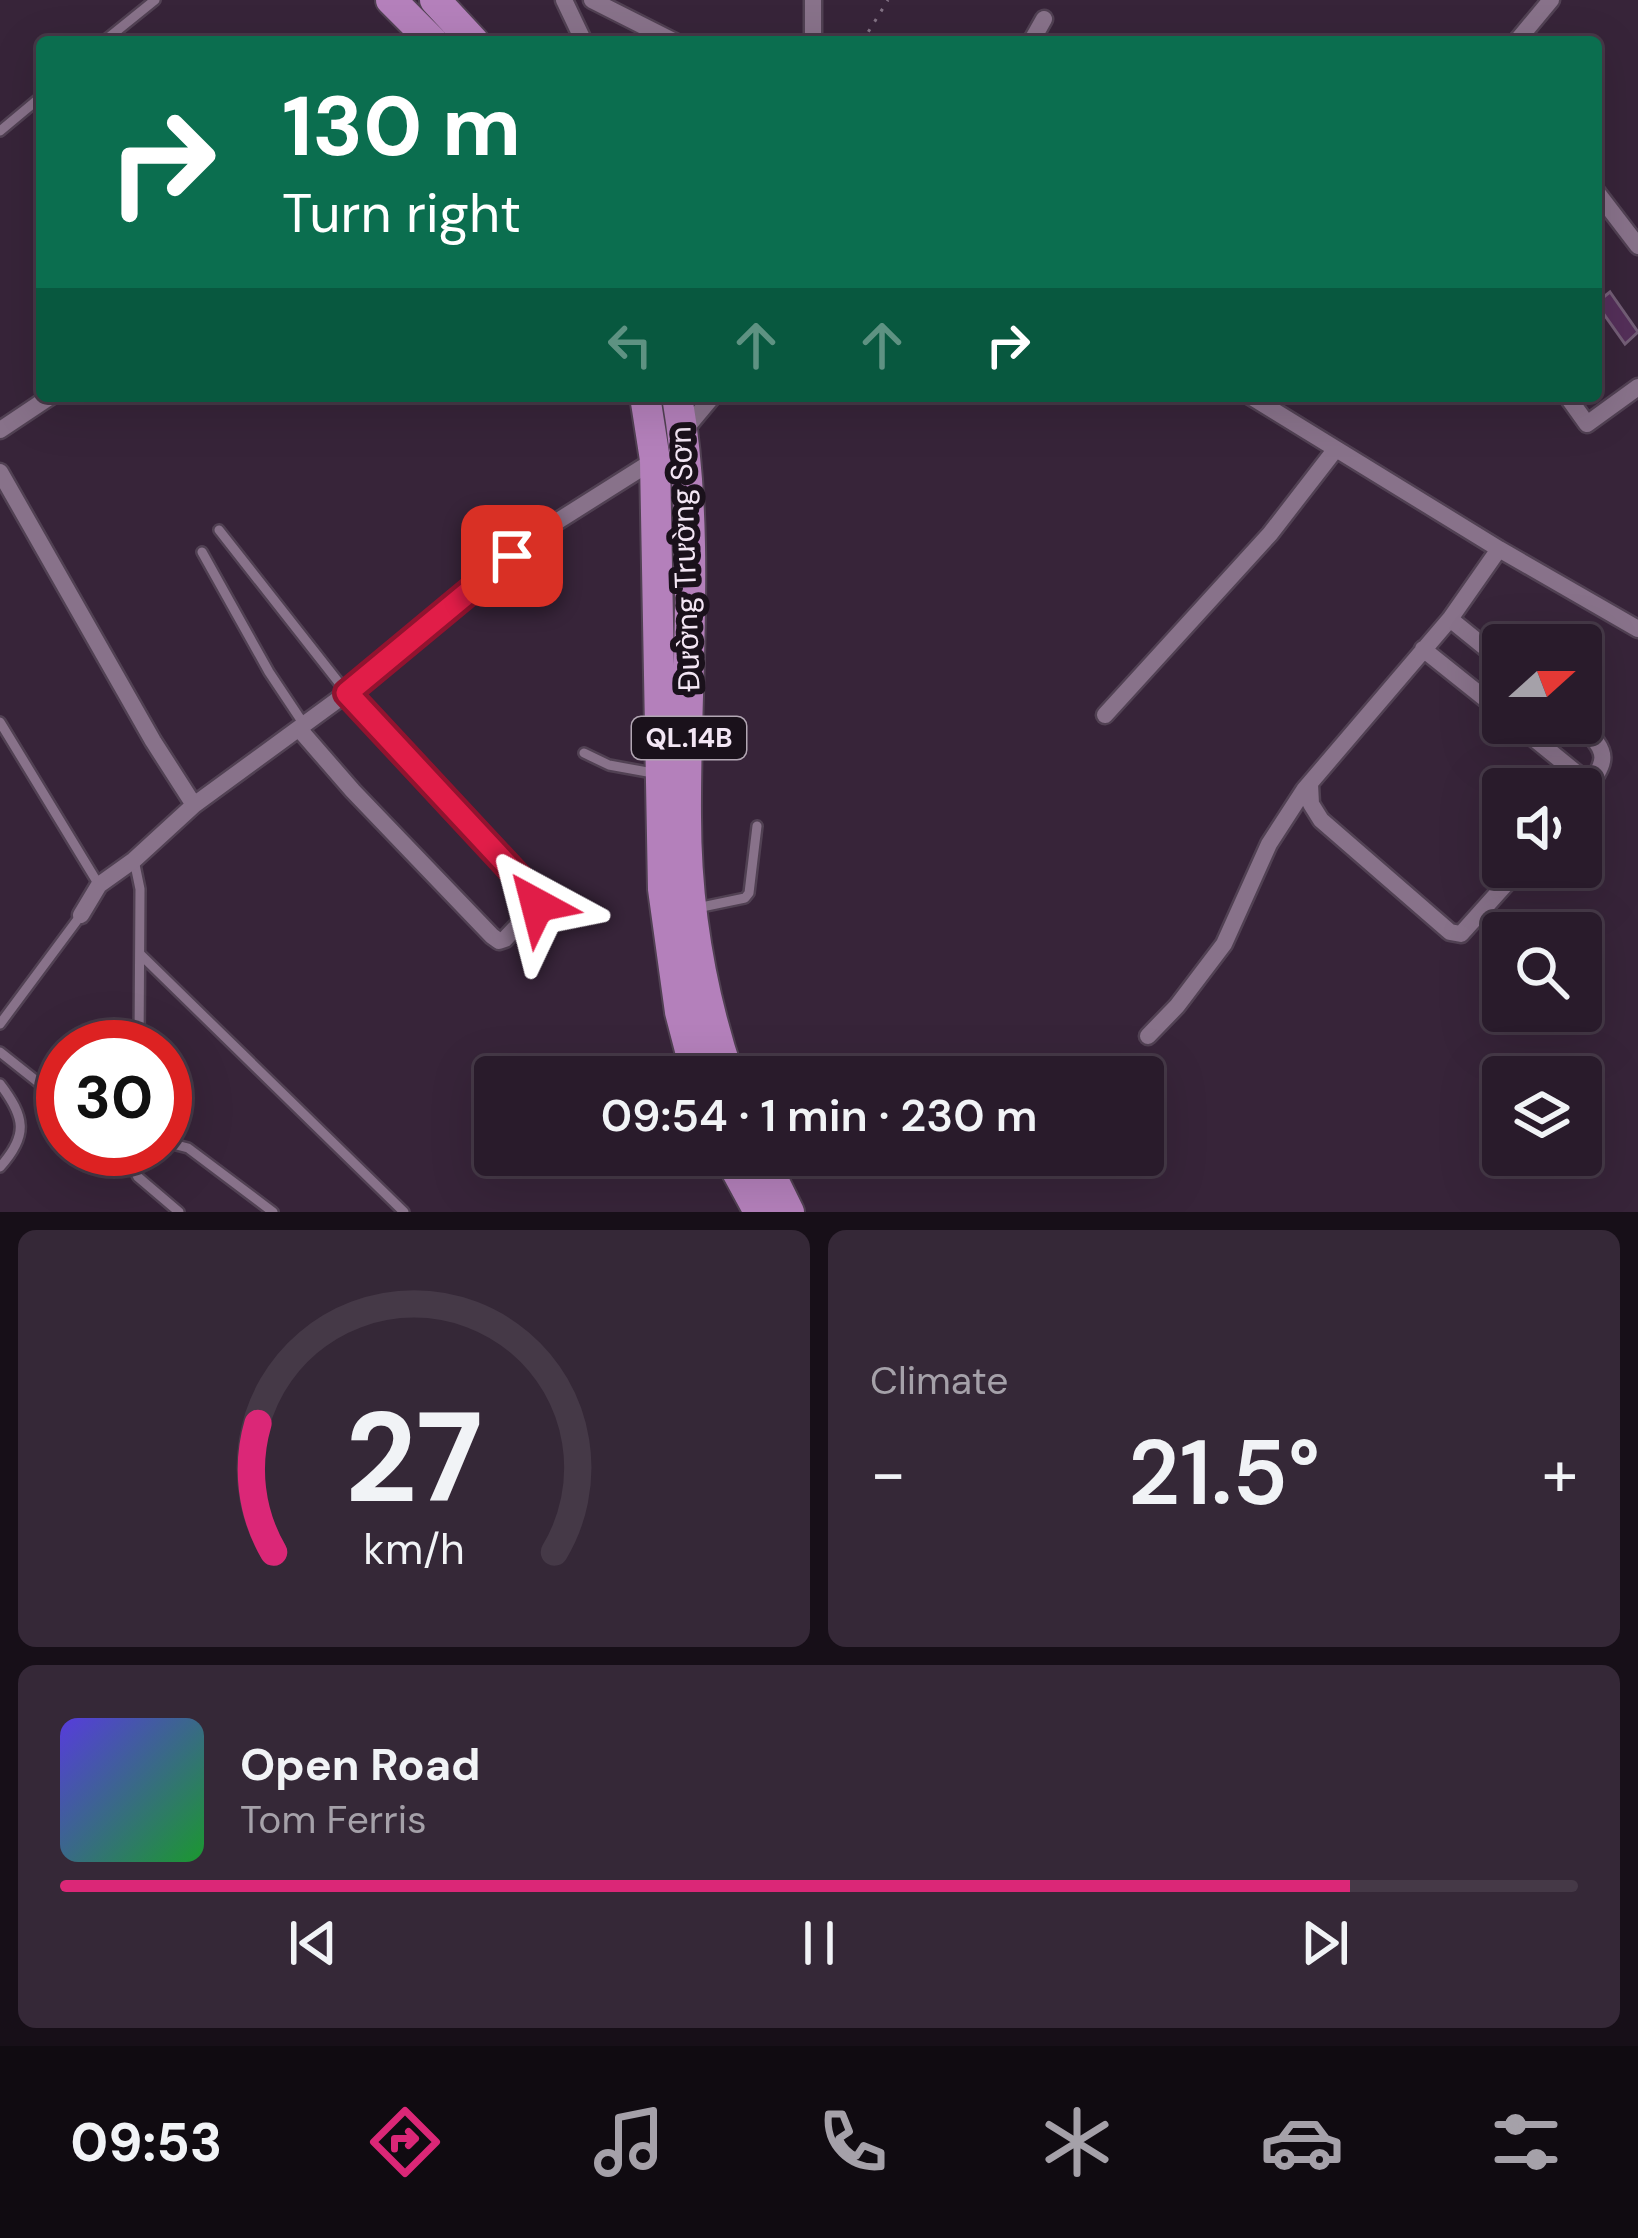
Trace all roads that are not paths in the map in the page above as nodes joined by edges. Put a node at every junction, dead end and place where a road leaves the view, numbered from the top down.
1 (155, 0) edge
2 (392, 0) edge
3 (435, 0) edge
4 (564, 0) edge
5 (592, 0) edge
6 (813, 0) edge
7 (1551, 0) edge
8 (1044, 19) dead end
9 (110, 36) edge
10 (427, 36) edge
11 (468, 36) edge
12 (581, 36) edge
13 (664, 36) edge
14 (813, 36) edge
15 (1034, 36) edge
16 (1521, 36) edge
17 (36, 101) edge
18 (0, 131) edge
19 (1602, 199) edge
20 (1638, 246) edge
21 (1638, 387) edge
22 (42, 402) edge
23 (646, 402) edge
24 (678, 402) edge
25 (707, 402) edge
26 (1259, 402) edge
27 (1572, 402) edge
28 (0, 430) edge
29 (682, 433) junction
30 (1334, 450) junction
31 (655, 460) junction
32 (0, 472) edge
33 (220, 530) dead end
34 (1499, 549) junction
35 (202, 552) dead end
36 (1450, 619) junction
37 (1638, 629) edge
38 (1482, 645) edge
39 (1424, 649) junction
40 (347, 693) junction
41 (1482, 696) edge
42 (1105, 715) dead end
43 (0, 722) edge
44 (303, 728) junction
45 (1537, 744) edge
46 (584, 753) dead end
47 (1563, 768) edge
48 (658, 774) junction
49 (1310, 783) junction
50 (194, 805) junction
51 (757, 826) dead end
52 (134, 860) junction
53 (99, 885) junction
54 (1504, 888) edge
55 (692, 909) junction
56 (81, 915) joint
57 (141, 955) junction
58 (140, 1020) edge
59 (0, 1024) edge
60 (1148, 1036) dead end
61 (0, 1052) edge
62 (692, 1056) edge
63 (723, 1056) edge
64 (36, 1081) edge
65 (0, 1084) edge
66 (192, 1151) edge
67 (0, 1166) edge
68 (137, 1176) edge
69 (739, 1176) edge
70 (771, 1176) edge
71 (179, 1212) edge
72 (273, 1212) edge
73 (404, 1212) edge
74 (759, 1212) edge
75 (789, 1212) edge

1 - 9 lane
2 - 10 highway
3 - 11 highway
4 - 12 street
5 - 13 street
6 - 14 street
7 - 16 street
8 - 15 street
17 - 18 lane
19 - 20 street
21 - 27 street
22 - 28 street
23 - 31 highway, Đường Trường Sơn / QL.14B
24 - 29 highway, Đường Trường Sơn / QL.14B
25 - 29 street
26 - 30 street
29 - 31 street
29 - 55 highway, Đường Trường Sơn / QL.14B
30 - 34 street
30 - 42 street
31 - 40 street
31 - 48 highway, Đường Trường Sơn / QL.14B
32 - 50 street
33 - 40 lane
34 - 36 street
34 - 37 street
35 - 44 lane
36 - 38 street
36 - 39 street
39 - 41 street
39 - 49 street
40 - 44 street
40 - 44 street
43 - 53 lane
44 - 50 street
45 - 47 street
46 - 48 lane
48 - 62 highway, Đường Trường Sơn / QL.14B
49 - 54 street
49 - 60 street
50 - 52 street
51 - 55 lane
52 - 53 street
52 - 57 lane
53 - 56 street
55 - 63 highway, Đường Trường Sơn / QL.14B
56 - 59 lane
57 - 58 lane
57 - 73 lane
61 - 64 lane
65 - 67 lane
66 - 72 lane
68 - 71 lane
69 - 74 highway
70 - 75 highway

